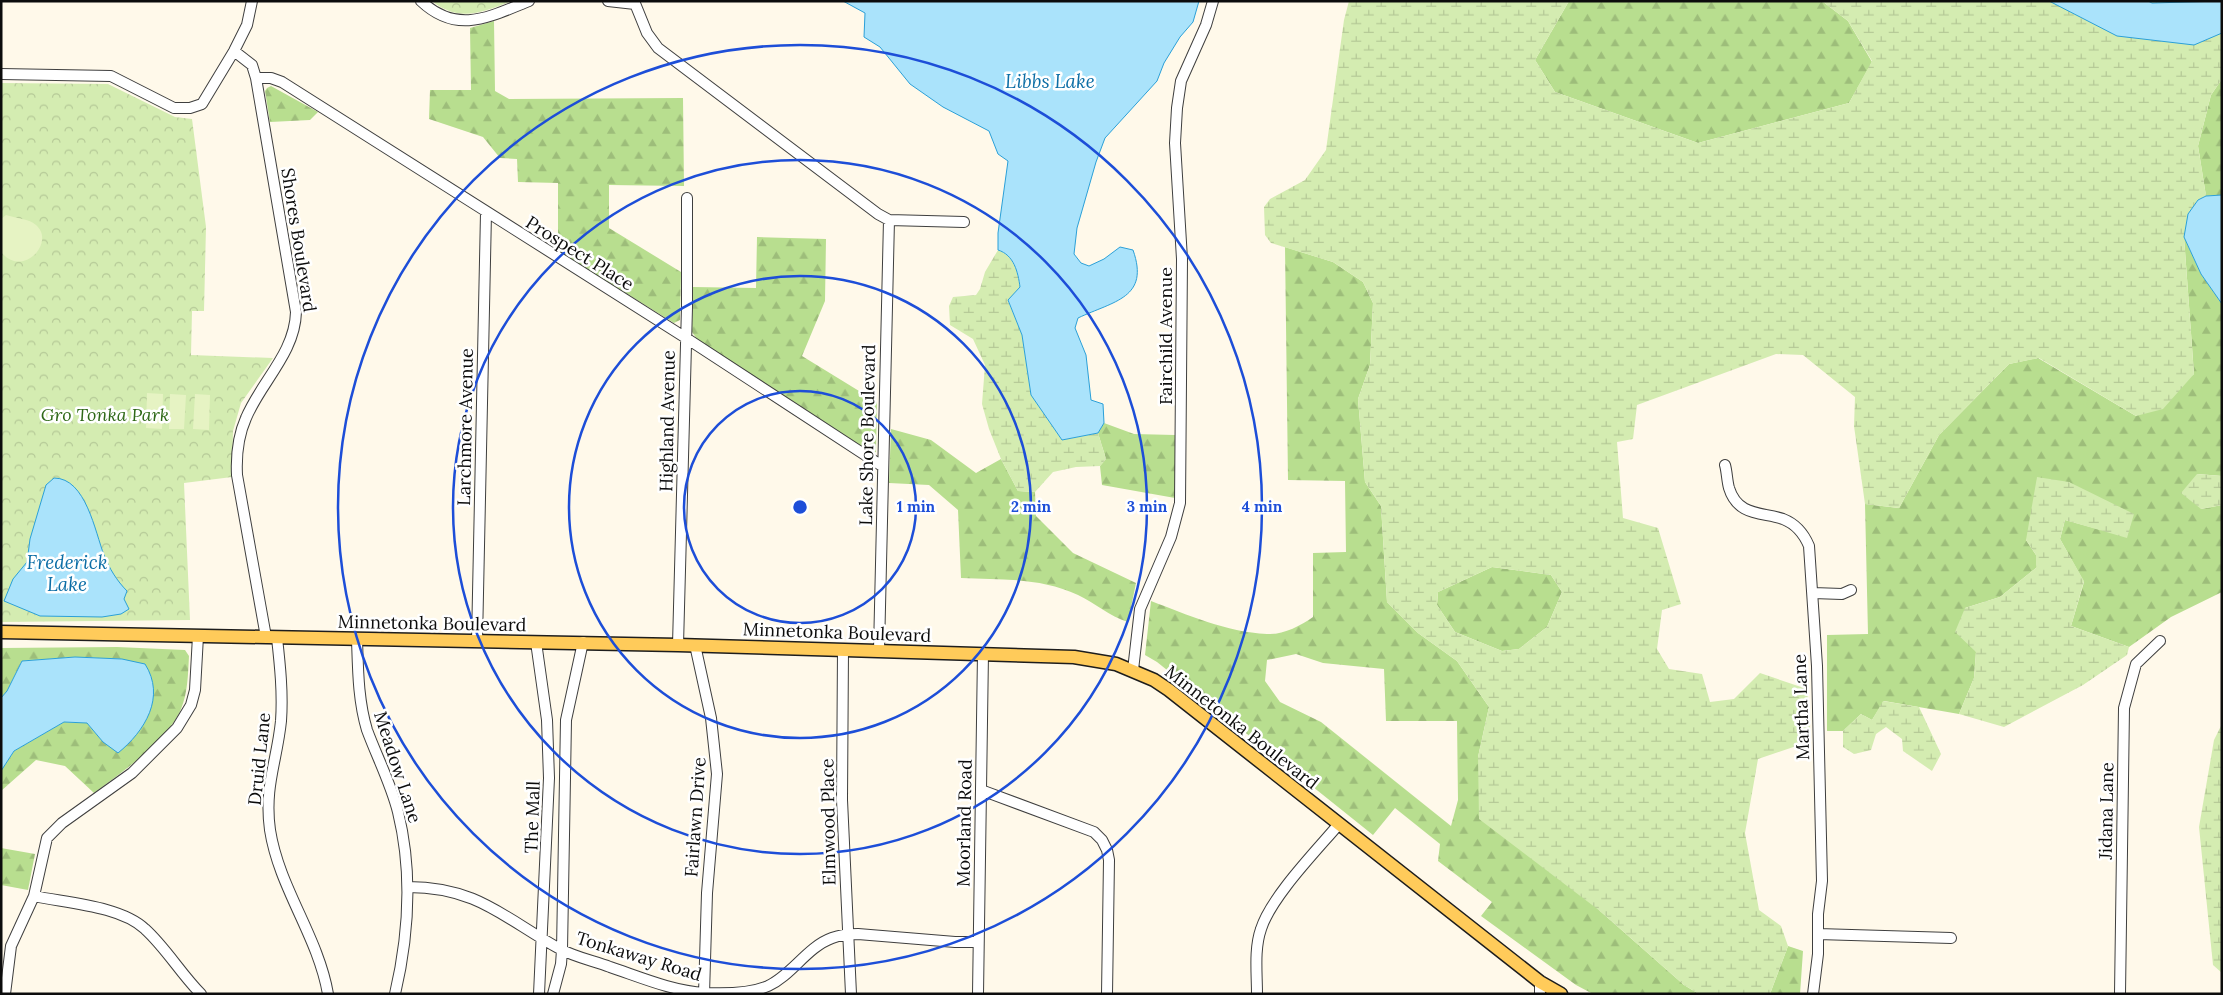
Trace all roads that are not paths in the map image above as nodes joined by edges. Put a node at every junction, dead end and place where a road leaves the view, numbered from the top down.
1 (252, 1) edge
2 (421, 1) edge
3 (529, 1) edge
4 (608, 1) edge
5 (1212, 1) edge
6 (634, 2) edge
7 (234, 52) junction
8 (1, 74) edge
9 (256, 78) junction
10 (687, 198) dead end
11 (486, 213) junction
12 (889, 220) junction
13 (964, 222) dead end
14 (686, 338) junction
15 (1725, 465) dead end
16 (882, 466) junction
17 (1851, 590) dead end
18 (1812, 593) junction
19 (1, 632) edge
20 (198, 636) junction
21 (272, 637) junction
22 (357, 639) junction
23 (476, 641) junction
24 (2160, 641) dead end
25 (536, 642) junction
26 (583, 642) junction
27 (678, 645) junction
28 (694, 645) junction
29 (843, 649) junction
30 (879, 650) junction
31 (983, 653) junction
32 (1133, 670) junction
33 (981, 790) junction
34 (1339, 824) junction
35 (408, 887) junction
36 (34, 896) junction
37 (848, 934) junction
38 (1818, 934) junction
39 (1951, 938) dead end
40 (543, 939) junction
41 (978, 942) junction
42 (562, 950) junction
43 (1540, 988) edge
44 (704, 993) edge
45 (5, 994) edge
46 (201, 994) edge
47 (328, 994) edge
48 (395, 994) edge
49 (539, 994) edge
50 (553, 994) edge
51 (851, 994) edge
52 (978, 994) edge
53 (1107, 994) edge
54 (1257, 994) edge
55 (1561, 994) edge
56 (1813, 994) edge
57 (2120, 994) edge

1 - 7 street
2 - 3 street
4 - 6 street
5 - 32 street, Fairchild Avenue
6 - 12 street
7 - 8 street
7 - 9 street, Shores Boulevard
9 - 11 street, Prospect Place
9 - 21 street, Shores Boulevard
10 - 14 street, Highland Avenue
11 - 14 street, Prospect Place
11 - 23 street, Larchmore Avenue
12 - 13 street
12 - 16 street, Lake Shore Boulevard
14 - 16 street, Prospect Place
14 - 27 street, Highland Avenue
15 - 18 street, Martha Lane
16 - 30 street, Lake Shore Boulevard
17 - 18 street
18 - 38 street, Martha Lane
19 - 20 main road, Minnetonka Boulevard
20 - 21 main road, Minnetonka Boulevard
20 - 36 street
21 - 22 main road, Minnetonka Boulevard
21 - 47 street, Druid Lane
22 - 23 main road, Minnetonka Boulevard
22 - 35 street, Meadow Lane
23 - 25 main road, Minnetonka Boulevard
24 - 57 street, Jidana Lane
25 - 26 main road, Minnetonka Boulevard
25 - 40 street, The Mall
26 - 27 main road, Minnetonka Boulevard
26 - 42 street, The Mall
27 - 28 main road, Minnetonka Boulevard
28 - 29 main road, Minnetonka Boulevard
28 - 44 street, Fairlawn Drive
29 - 30 main road, Minnetonka Boulevard
29 - 37 street, Elmwood Place
30 - 31 main road, Minnetonka Boulevard
31 - 32 main road, Minnetonka Boulevard
31 - 33 street, Moorland Road
32 - 34 main road, Minnetonka Boulevard
33 - 41 street, Moorland Road
33 - 53 street
34 - 43 main road, Minnetonka Boulevard
34 - 54 street
35 - 40 street, Tonkaway Road
35 - 48 street, Meadow Lane
36 - 45 street
36 - 46 street
37 - 41 street, Tonkaway Road
37 - 44 street, Tonkaway Road
37 - 51 street, Elmwood Place
38 - 39 street
38 - 56 street, Martha Lane
40 - 42 street, Tonkaway Road
40 - 49 street, The Mall
41 - 52 street, Moorland Road
42 - 44 street, Tonkaway Road
42 - 50 street, The Mall
43 - 55 main road, Minnetonka Boulevard

